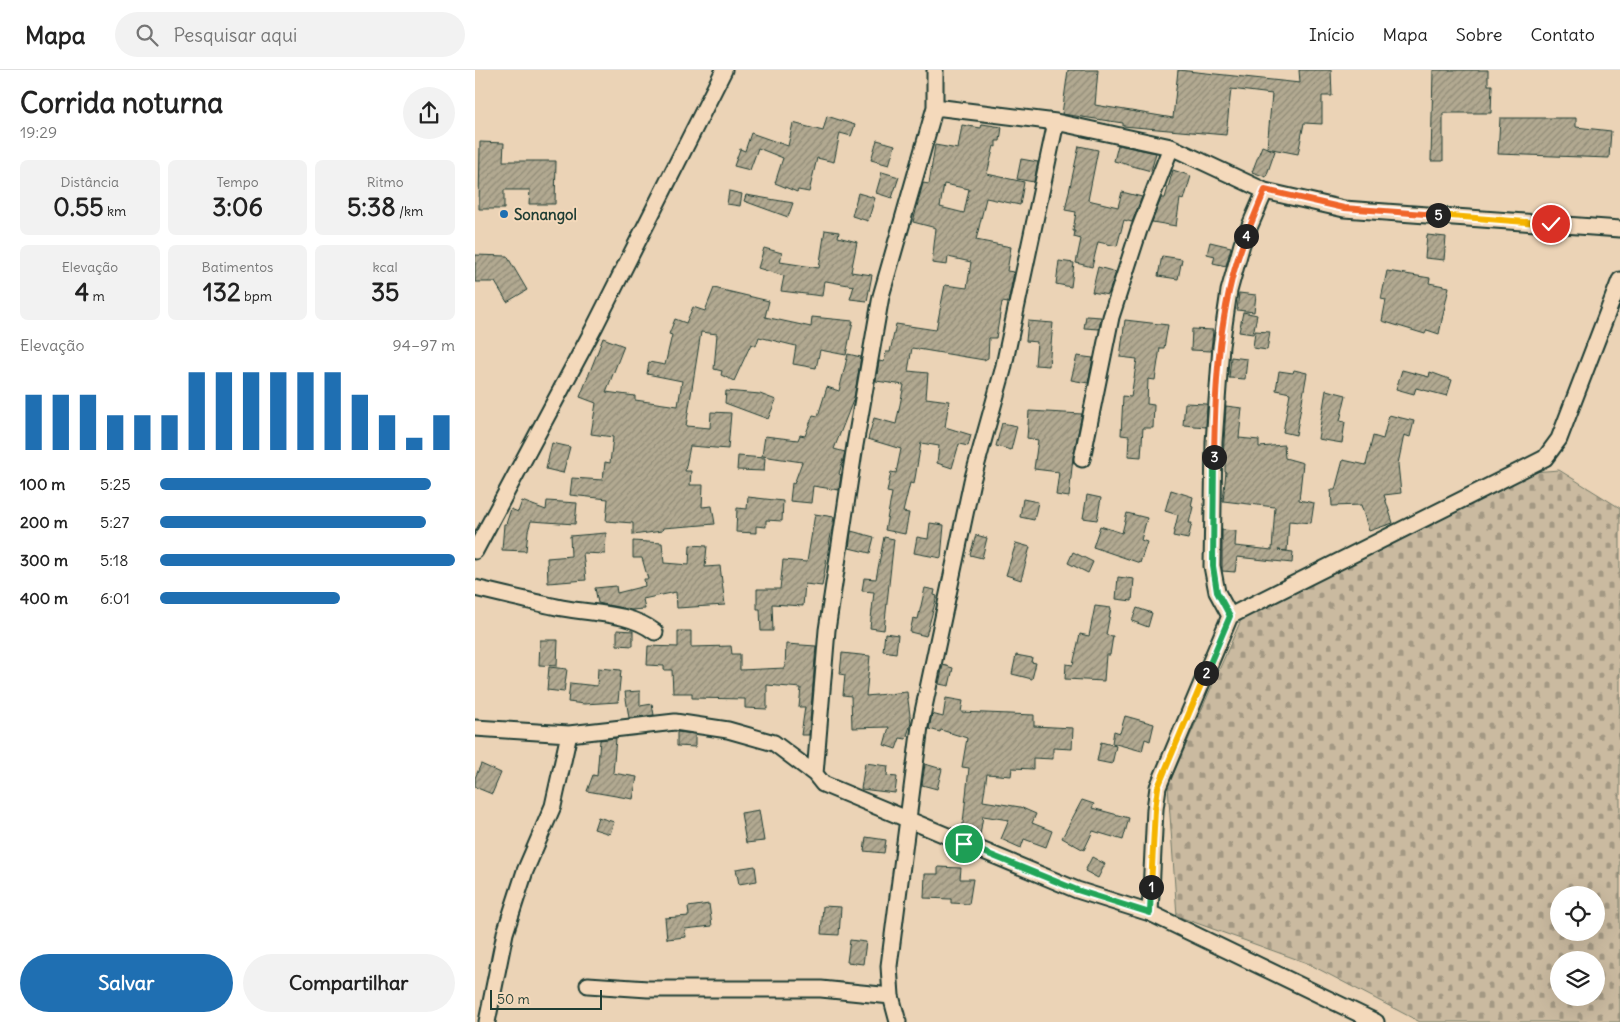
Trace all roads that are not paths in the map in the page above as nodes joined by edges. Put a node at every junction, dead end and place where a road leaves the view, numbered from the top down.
1 (725, 70) edge
2 (935, 70) edge
3 (935, 107) junction
4 (1057, 122) junction
5 (1171, 147) junction
6 (1265, 190) junction
7 (1620, 228) edge
8 (1620, 280) edge
9 (1082, 459) dead end
10 (475, 551) edge
11 (475, 588) edge
12 (1230, 616) junction
13 (655, 632) dead end
14 (475, 728) edge
15 (569, 734) junction
16 (815, 774) junction
17 (908, 821) junction
18 (1150, 913) junction
19 (588, 985) dead end
20 (891, 996) junction
21 (487, 1022) edge
22 (898, 1022) edge
23 (1376, 1022) edge

1 - 10 street
2 - 3 street
3 - 4 street
3 - 16 street
4 - 5 street
4 - 17 street
5 - 6 street
5 - 9 street
6 - 7 street
6 - 12 street
8 - 12 street
11 - 13 street
12 - 18 street
14 - 15 street
15 - 16 street
15 - 21 street
16 - 17 street
17 - 18 street
17 - 20 street
18 - 23 street
19 - 20 street
20 - 22 street

